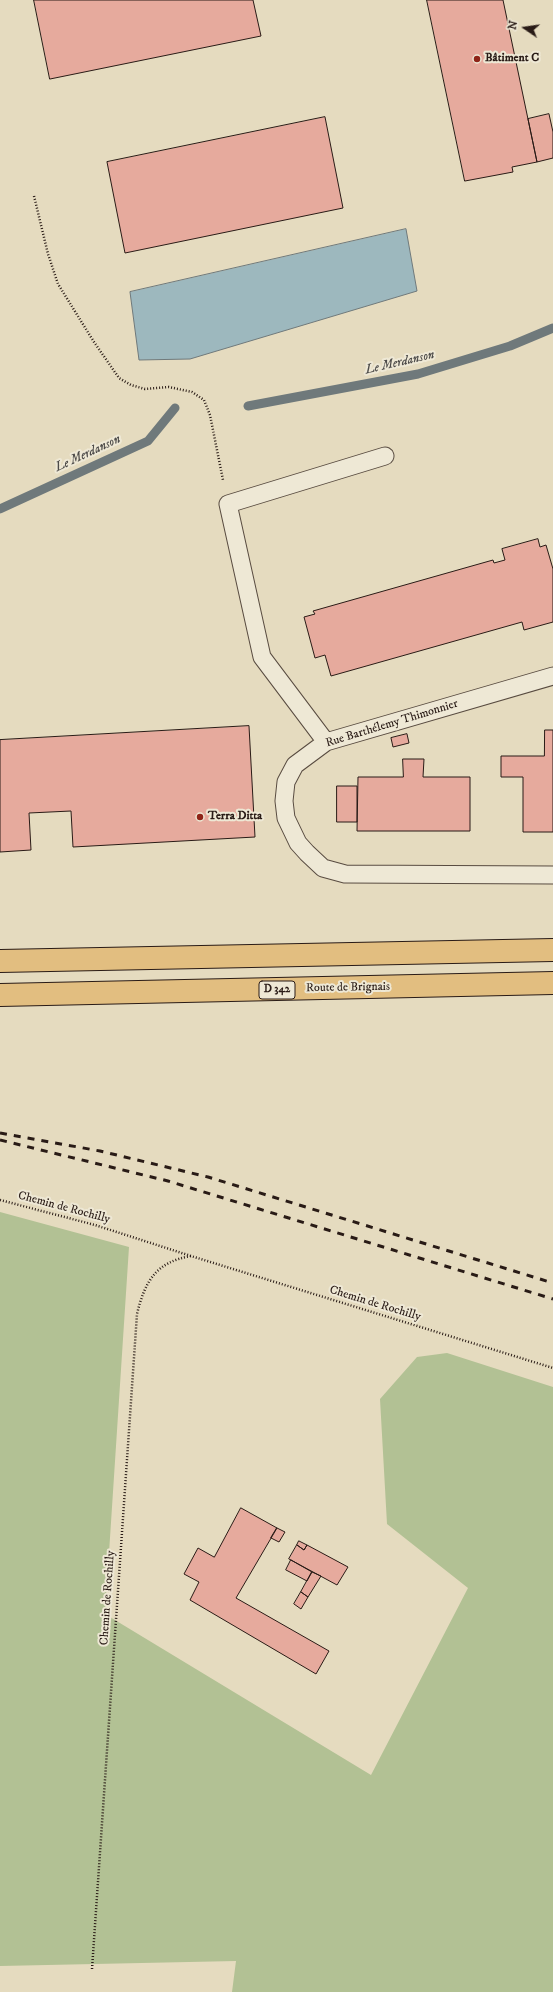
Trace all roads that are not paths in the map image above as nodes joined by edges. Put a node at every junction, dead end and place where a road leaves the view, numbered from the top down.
1 (385, 456) dead end
2 (553, 676) edge
3 (326, 742) junction
4 (553, 875) edge
5 (553, 950) edge
6 (0, 961) edge
7 (553, 983) edge
8 (0, 995) edge

1 - 3 lane
2 - 3 lane, Rue Barthélemy Thimonnier
3 - 4 lane, Rue Barthélemy Thimonnier
5 - 6 main road
7 - 8 main road, Route de Brignais / D 342

